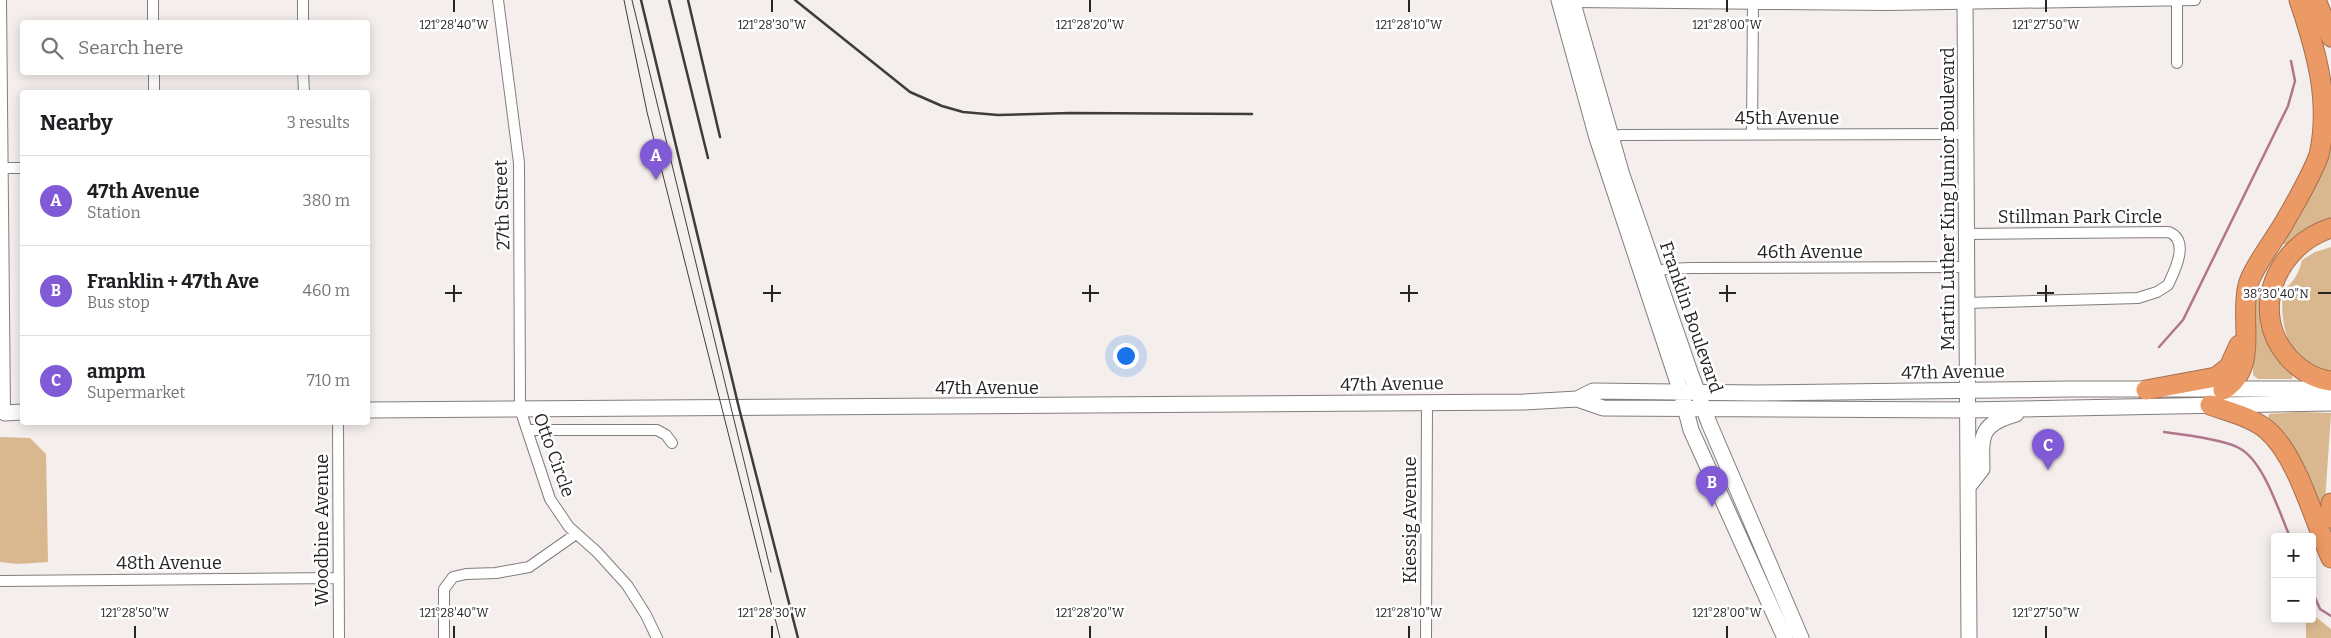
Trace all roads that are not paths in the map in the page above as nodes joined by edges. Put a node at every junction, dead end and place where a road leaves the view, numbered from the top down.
1 (2, 0) edge
2 (153, 0) edge
3 (303, 0) edge
4 (498, 0) edge
5 (2177, 0) edge
6 (2195, 0) edge
7 (2299, 0) edge
8 (2316, 0) edge
9 (1568, 1) edge
10 (1965, 1) edge
11 (1753, 2) edge
12 (153, 20) edge
13 (303, 20) edge
14 (2331, 37) edge
15 (2177, 63) dead end
16 (154, 75) edge
17 (303, 75) edge
18 (1595, 85) junction
19 (154, 90) edge
20 (304, 90) edge
21 (1752, 134) junction
22 (1965, 134) junction
23 (1610, 137) junction
24 (1, 168) edge
25 (20, 168) edge
26 (1610, 177) junction
27 (2331, 228) edge
28 (1966, 234) junction
29 (1646, 245) junction
30 (1966, 267) junction
31 (1656, 272) junction
32 (1966, 303) junction
33 (2245, 325) junction
34 (2331, 380) edge
35 (2331, 389) edge
36 (2146, 390) junction
37 (2222, 390) junction
38 (1968, 391) junction
39 (1681, 392) junction
40 (1697, 392) junction
41 (1577, 399) junction
42 (1427, 402) junction
43 (2331, 403) edge
44 (2210, 405) junction
45 (2037, 408) junction
46 (520, 409) junction
47 (1685, 409) junction
48 (1704, 409) junction
49 (370, 410) edge
50 (1968, 410) junction
51 (2, 412) edge
52 (20, 412) edge
53 (338, 425) edge
54 (527, 430) junction
55 (672, 443) dead end
56 (1968, 487) junction
57 (2331, 503) edge
58 (2331, 518) edge
59 (576, 534) junction
60 (2331, 558) edge
61 (339, 578) junction
62 (0, 581) edge
63 (339, 638) edge
64 (444, 638) edge
65 (657, 638) edge
66 (1426, 638) edge
67 (1785, 638) edge
68 (1801, 638) edge
69 (1969, 638) edge

1 - 24 street
2 - 12 street
3 - 13 street
4 - 46 street, 27th Street
5 - 6 street
5 - 10 street
5 - 15 street
7 - 33 highway
8 - 14 highway
9 - 11 street
9 - 18 main road, Franklin Boulevard
9 - 26 main road, Franklin Boulevard
10 - 11 street
10 - 22 main road, Martin Luther King Junior Boulevard
11 - 21 street
16 - 19 street
17 - 20 street
18 - 23 main road, Franklin Boulevard
18 - 26 main road
21 - 22 street, 45th Avenue
21 - 23 street, 45th Avenue
22 - 28 main road, Martin Luther King Junior Boulevard
23 - 29 main road, Franklin Boulevard
24 - 25 street
24 - 51 street
26 - 29 main road
26 - 39 main road, Franklin Boulevard
27 - 34 highway
28 - 30 main road, Martin Luther King Junior Boulevard
28 - 32 street, Stillman Park Circle
29 - 31 main road, Franklin Boulevard
30 - 31 street, 46th Avenue
30 - 32 main road, Martin Luther King Junior Boulevard
31 - 40 main road, Franklin Boulevard
32 - 38 main road, Martin Luther King Junior Boulevard
33 - 36 highway
33 - 37 highway
35 - 37 main road, 47th Avenue
36 - 37 main road, 47th Avenue
36 - 38 main road, 47th Avenue
38 - 40 main road, 47th Avenue
38 - 50 main road, Martin Luther King Junior Boulevard
39 - 40 main road, 47th Avenue
39 - 41 main road, 47th Avenue
39 - 47 main road, Franklin Boulevard
40 - 48 main road, Franklin Boulevard
41 - 42 main road, 47th Avenue
41 - 47 main road, 47th Avenue
42 - 46 main road, 47th Avenue
42 - 66 street, Kiessig Avenue
43 - 44 main road, 47th Avenue
44 - 45 main road, 47th Avenue
44 - 60 highway
45 - 50 main road, 47th Avenue
45 - 56 main road
46 - 49 main road, 47th Avenue
46 - 54 street, Otto Circle
47 - 48 main road, 47th Avenue
47 - 67 main road, Franklin Boulevard
48 - 50 main road, 47th Avenue
48 - 68 main road, Franklin Boulevard
50 - 56 main road, Martin Luther King Junior Boulevard
51 - 52 main road
53 - 61 street, Woodbine Avenue
54 - 55 street
54 - 59 street, Otto Circle
56 - 69 main road, Martin Luther King Junior Boulevard
57 - 58 highway
59 - 64 street
59 - 65 street, Otto Circle
61 - 62 street, 48th Avenue
61 - 63 street, Woodbine Avenue

